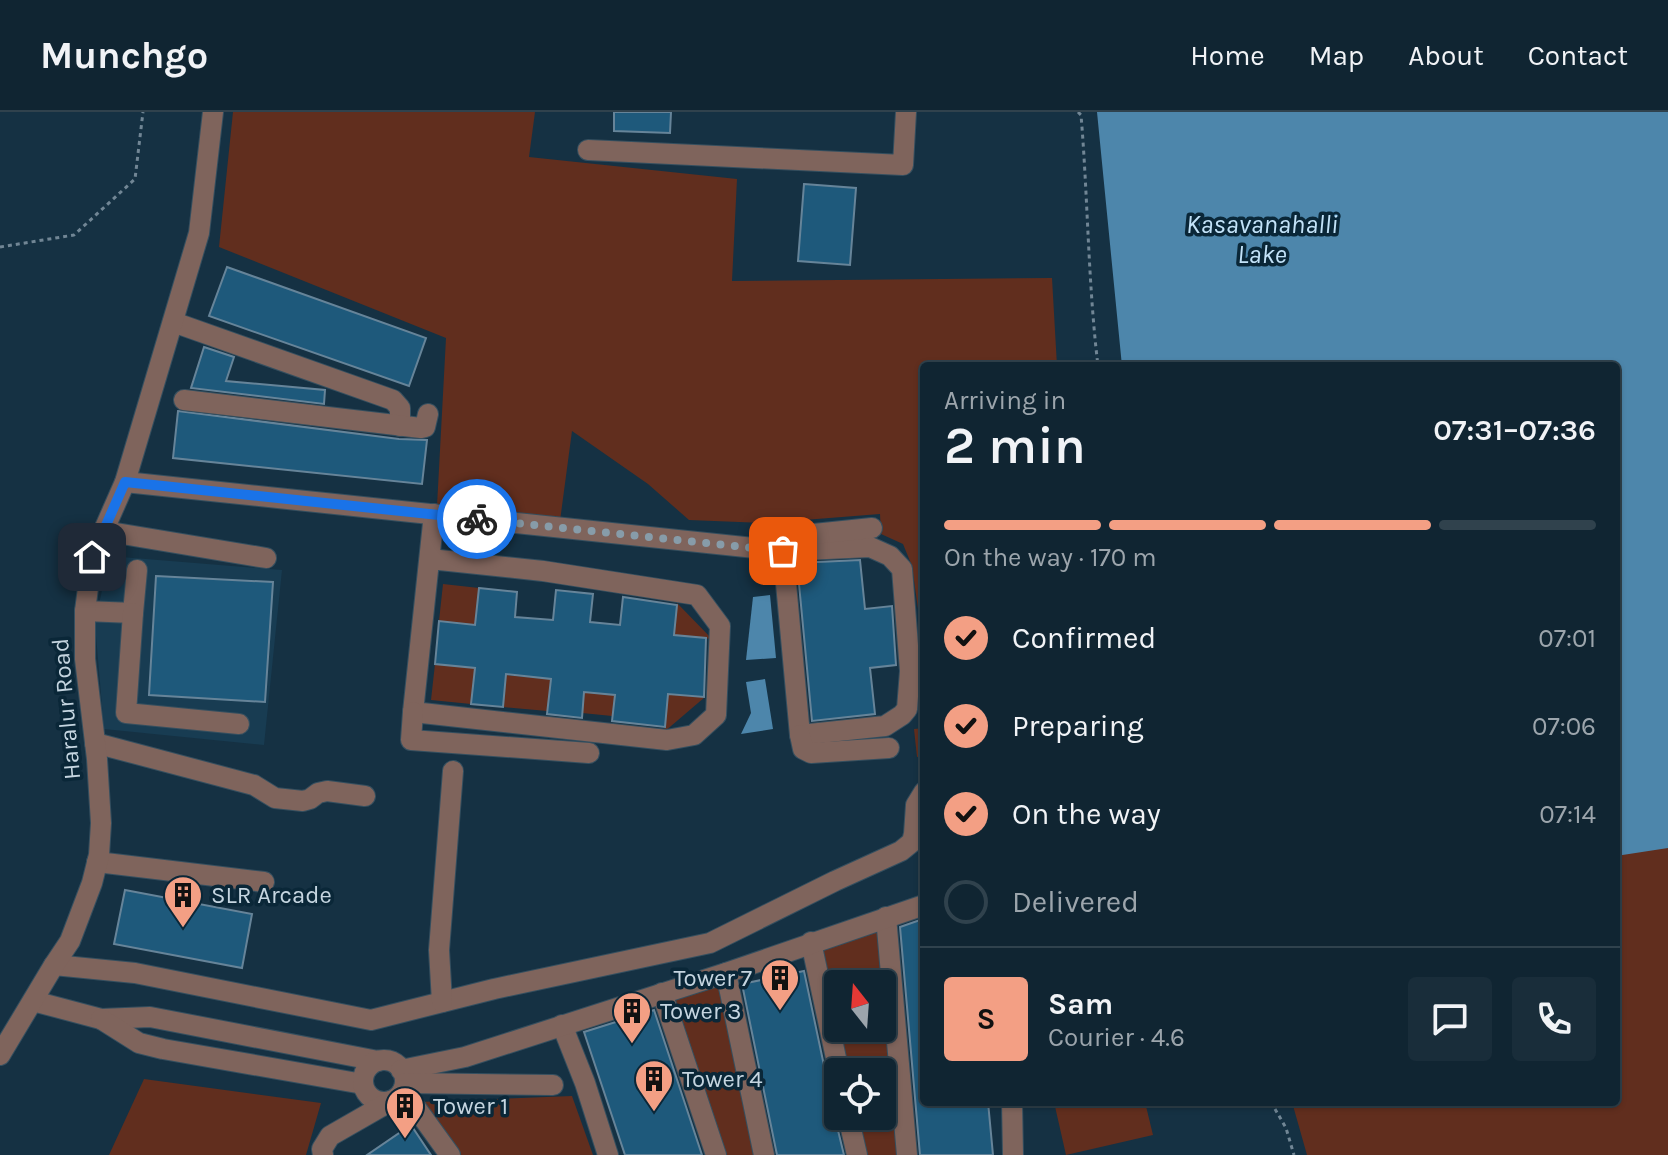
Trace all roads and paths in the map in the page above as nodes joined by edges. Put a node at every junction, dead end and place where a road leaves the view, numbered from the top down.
1 (143, 112) edge
2 (213, 112) edge
3 (906, 112) edge
4 (1078, 112) edge
5 (588, 150) dead end
6 (0, 247) edge
7 (173, 322) junction
8 (1098, 362) edge
9 (184, 400) dead end
10 (428, 414) dead end
11 (400, 426) junction
12 (125, 482) junction
13 (434, 514) junction
14 (872, 528) dead end
15 (104, 531) junction
16 (787, 551) junction
17 (266, 558) dead end
18 (430, 559) junction
19 (137, 570) dead end
20 (85, 611) junction
21 (133, 613) junction
22 (413, 712) junction
23 (239, 724) dead end
24 (800, 735) junction
25 (95, 743) junction
26 (889, 748) dead end
27 (589, 753) dead end
28 (453, 771) dead end
29 (365, 796) dead end
30 (920, 798) edge
31 (97, 862) junction
32 (264, 882) dead end
33 (920, 906) edge
34 (886, 917) junction
35 (811, 942) junction
36 (54, 965) junction
37 (726, 973) junction
38 (662, 993) junction
39 (33, 1001) junction
40 (442, 1002) junction
41 (101, 1019) junction
42 (562, 1025) junction
43 (0, 1055) edge
44 (836, 1058) edge
45 (378, 1061) junction
46 (363, 1084) junction
47 (553, 1085) dead end
48 (400, 1086) junction
49 (1012, 1106) edge
50 (1273, 1106) edge
51 (851, 1130) edge
52 (323, 1155) edge
53 (450, 1155) edge
54 (608, 1155) edge
55 (716, 1155) edge
56 (764, 1155) edge
57 (857, 1155) edge
58 (907, 1155) edge
59 (1013, 1155) edge
60 (1294, 1155) edge

1 - 6 path
2 - 7 street, Haralur Road
3 - 5 street
4 - 8 path
7 - 11 street
7 - 12 street, Haralur Road
9 - 11 street
10 - 11 street
12 - 13 street
12 - 15 street, Haralur Road
13 - 16 street
13 - 18 street
14 - 16 street
15 - 17 street
15 - 20 street, Haralur Road
16 - 24 street
16 - 24 street
18 - 22 street
18 - 22 street
19 - 21 street
20 - 21 street
20 - 25 street, Haralur Road
21 - 23 street
22 - 27 street
24 - 26 street
25 - 29 street
25 - 31 street, Haralur Road
28 - 40 street
30 - 40 street
31 - 32 street
31 - 36 street, Haralur Road
33 - 34 street
34 - 35 street
34 - 58 street
35 - 37 street
35 - 44 street
36 - 39 street, Haralur Road
36 - 40 street
37 - 38 street
37 - 56 street
38 - 42 street
38 - 55 street
39 - 41 street
39 - 43 street, Haralur Road
41 - 45 street
41 - 46 street
42 - 48 street
42 - 54 street
45 - 46 street
45 - 48 street
46 - 48 street
47 - 48 street
48 - 52 street
48 - 53 street
49 - 59 street
50 - 60 path
51 - 57 street

